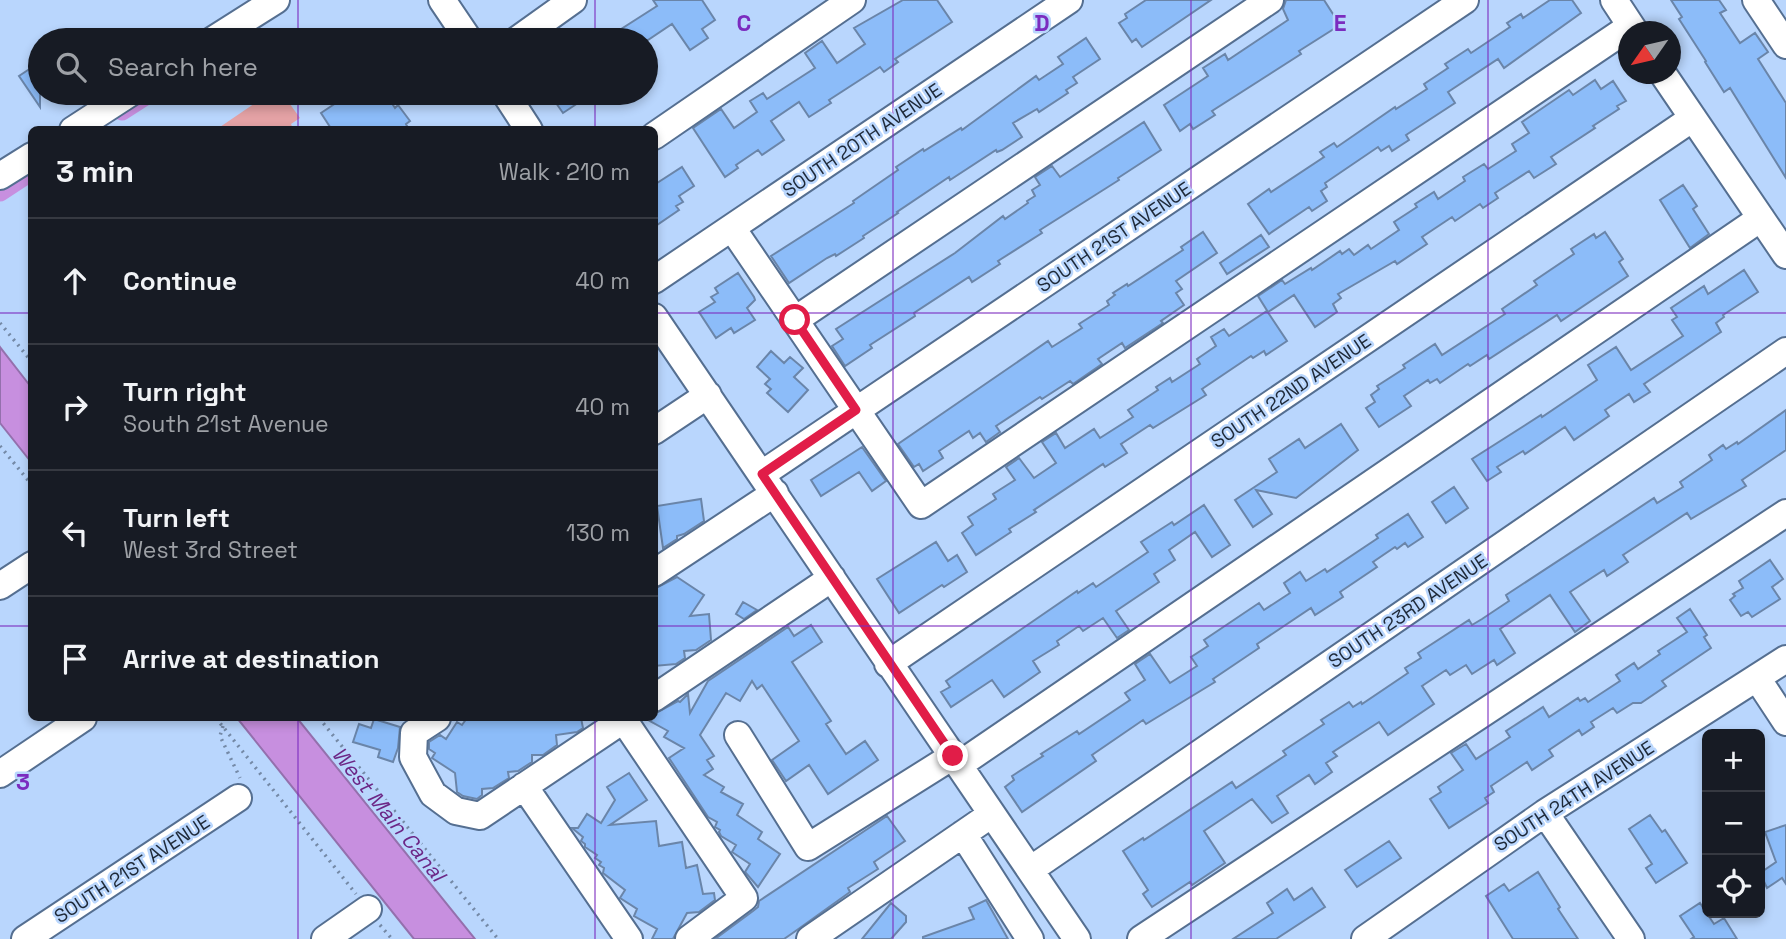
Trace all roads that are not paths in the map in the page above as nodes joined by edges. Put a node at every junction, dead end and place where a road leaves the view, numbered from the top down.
1 (276, 0) edge
2 (442, 0) edge
3 (573, 0) edge
4 (852, 0) edge
5 (1069, 0) edge
6 (1270, 0) edge
7 (1465, 0) edge
8 (1614, 0) edge
9 (1756, 0) edge
10 (1628, 21) edge
11 (232, 28) edge
12 (461, 28) edge
13 (534, 28) edge
14 (1618, 39) edge
15 (1786, 45) edge
16 (1670, 84) edge
17 (112, 105) edge
18 (513, 105) edge
19 (1693, 118) junction
20 (79, 126) edge
21 (527, 126) edge
22 (658, 133) edge
23 (28, 158) edge
24 (0, 176) edge
25 (1761, 218) junction
26 (732, 228) junction
27 (1786, 256) edge
28 (658, 277) edge
29 (795, 320) junction
30 (658, 323) edge
31 (1786, 351) edge
32 (708, 395) junction
33 (856, 410) junction
34 (658, 427) edge
35 (768, 483) junction
36 (1786, 513) edge
37 (28, 568) edge
38 (658, 570) edge
39 (832, 578) junction
40 (0, 586) edge
41 (1786, 659) edge
42 (888, 664) junction
43 (1757, 678) junction
44 (658, 695) edge
45 (79, 721) edge
46 (432, 721) edge
47 (620, 721) edge
48 (626, 721) edge
49 (1786, 722) edge
50 (738, 736) dead end
51 (956, 761) junction
52 (0, 774) edge
53 (524, 786) junction
54 (236, 792) road end
55 (1545, 813) junction
56 (992, 814) junction
57 (963, 834) junction
58 (1030, 870) junction
59 (368, 909) road end
60 (25, 939) edge
61 (325, 939) edge
62 (629, 939) edge
63 (689, 939) edge
64 (810, 939) edge
65 (1030, 939) edge
66 (1077, 939) edge
67 (1141, 939) edge
68 (1365, 939) edge
69 (1631, 939) edge

1 - 11 street
2 - 12 street
3 - 13 street
4 - 22 street
5 - 26 street, SOUTH 20TH AVENUE
6 - 29 street
7 - 33 street, SOUTH 21ST AVENUE
8 - 10 street
9 - 15 street
14 - 33 street
16 - 19 street
17 - 20 street
18 - 21 street
19 - 25 street
19 - 42 street, SOUTH 22ND AVENUE
23 - 24 street
25 - 27 street
25 - 51 street
26 - 28 street, SOUTH 20TH AVENUE
26 - 29 street
29 - 33 street
30 - 32 street
31 - 58 street, SOUTH 23RD AVENUE
32 - 34 street
32 - 35 street
33 - 35 street, SOUTH 21ST AVENUE
35 - 38 street, SOUTH 21ST AVENUE
35 - 39 street
36 - 67 street
37 - 40 street
39 - 42 street
39 - 44 street
41 - 43 street, SOUTH 24TH AVENUE
42 - 51 street
43 - 49 street
43 - 55 street, SOUTH 24TH AVENUE
45 - 52 street
46 - 53 street
47 - 53 street
48 - 63 street
50 - 51 street
51 - 56 street
53 - 62 street
54 - 60 street, SOUTH 21ST AVENUE
55 - 68 street, SOUTH 24TH AVENUE
55 - 69 street
56 - 57 street
56 - 58 street
57 - 64 street
57 - 65 street
58 - 66 street
59 - 61 street

